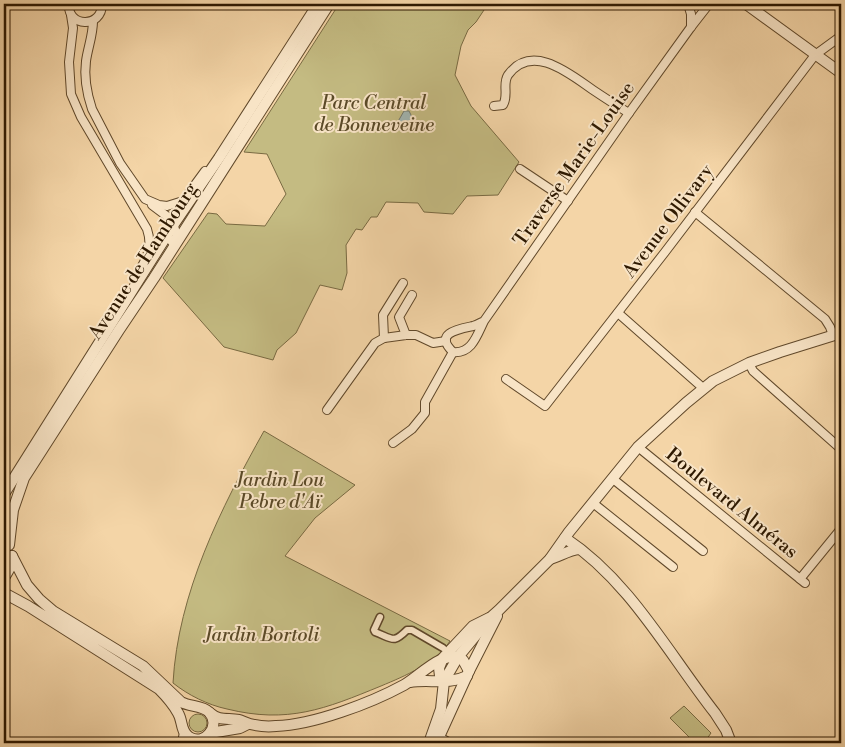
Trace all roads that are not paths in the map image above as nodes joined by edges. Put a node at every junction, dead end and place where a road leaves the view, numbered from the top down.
1 (318, 4) edge
2 (329, 4) edge
3 (688, 4) edge
4 (700, 4) edge
5 (710, 4) edge
6 (746, 4) edge
7 (102, 5) edge
8 (68, 8) edge
9 (93, 21) junction
10 (691, 27) junction
11 (841, 36) edge
12 (815, 55) junction
13 (841, 72) edge
14 (89, 101) junction
15 (74, 103) junction
16 (494, 106) dead end
17 (628, 113) junction
18 (219, 158) junction
19 (120, 163) junction
20 (520, 169) dead end
21 (111, 170) junction
22 (145, 200) junction
23 (568, 200) junction
24 (695, 212) junction
25 (174, 224) junction
26 (403, 283) dead end
27 (129, 295) junction
28 (412, 295) dead end
29 (143, 296) junction
30 (618, 313) junction
31 (484, 321) junction
32 (837, 334) edge
33 (406, 335) junction
34 (384, 338) junction
35 (446, 341) junction
36 (453, 352) junction
37 (749, 363) junction
38 (506, 379) dead end
39 (703, 388) junction
40 (327, 410) dead end
41 (393, 443) dead end
42 (638, 447) junction
43 (841, 449) edge
44 (613, 478) junction
45 (4, 494) edge
46 (593, 503) junction
47 (840, 530) edge
48 (565, 538) junction
49 (7, 541) edge
50 (579, 549) junction
51 (703, 552) dead end
52 (12, 556) junction
53 (550, 559) junction
54 (673, 567) dead end
55 (4, 578) edge
56 (4, 593) edge
57 (500, 610) junction
58 (380, 617) dead end
59 (490, 618) junction
60 (444, 653) junction
61 (458, 657) junction
62 (468, 674) junction
63 (444, 681) junction
64 (410, 682) junction
65 (198, 707) junction
66 (209, 712) junction
67 (248, 724) junction
68 (183, 727) junction
69 (203, 739) edge
70 (437, 740) edge
71 (182, 743) edge
72 (429, 743) edge
73 (450, 743) edge
74 (731, 743) edge

1 - 18 street, Avenue de Hambourg
2 - 29 street, Avenue de Hambourg
3 - 10 street
4 - 5 street
5 - 10 street, Traverse Marie-Louise
6 - 12 street
7 - 9 street
8 - 9 street
8 - 15 street
9 - 14 street
10 - 17 street, Traverse Marie-Louise
11 - 12 street, Avenue Ollivary
12 - 13 street
12 - 24 street, Avenue Ollivary
14 - 15 street
14 - 19 street
15 - 21 street
16 - 17 street
17 - 23 street, Traverse Marie-Louise
18 - 22 street
18 - 25 street, Avenue de Hambourg
19 - 21 street
19 - 22 street
20 - 23 street
21 - 27 street
22 - 25 street
23 - 31 street, Traverse Marie-Louise
24 - 30 street, Avenue Ollivary
24 - 32 street
25 - 27 street, Avenue de Hambourg
25 - 29 street
26 - 34 street
27 - 45 street, Avenue de Hambourg
28 - 33 street
29 - 49 street, Avenue de Hambourg
30 - 38 street, Avenue Ollivary
30 - 39 street
31 - 35 street
31 - 36 street, Traverse Marie-Louise
32 - 37 street
33 - 34 street
33 - 35 street
34 - 40 street
35 - 36 street
36 - 41 street
37 - 39 street
37 - 43 street
39 - 42 street
42 - 44 street
42 - 47 street, Boulevard Alméras
44 - 46 street
44 - 51 street
46 - 48 street
46 - 54 street
48 - 50 street
48 - 53 street
49 - 52 street
50 - 53 street
50 - 74 street
52 - 55 street
52 - 65 street
53 - 57 street
56 - 68 street
57 - 59 street
57 - 62 street
58 - 60 street
59 - 60 street
59 - 61 street
60 - 61 street
60 - 63 street
60 - 64 street
61 - 62 street
61 - 63 street
62 - 63 street
62 - 70 street
63 - 64 street
63 - 72 street
64 - 67 street
65 - 66 street
65 - 68 street
66 - 67 street
66 - 69 street
67 - 69 street
68 - 69 street
68 - 71 street
70 - 73 street

